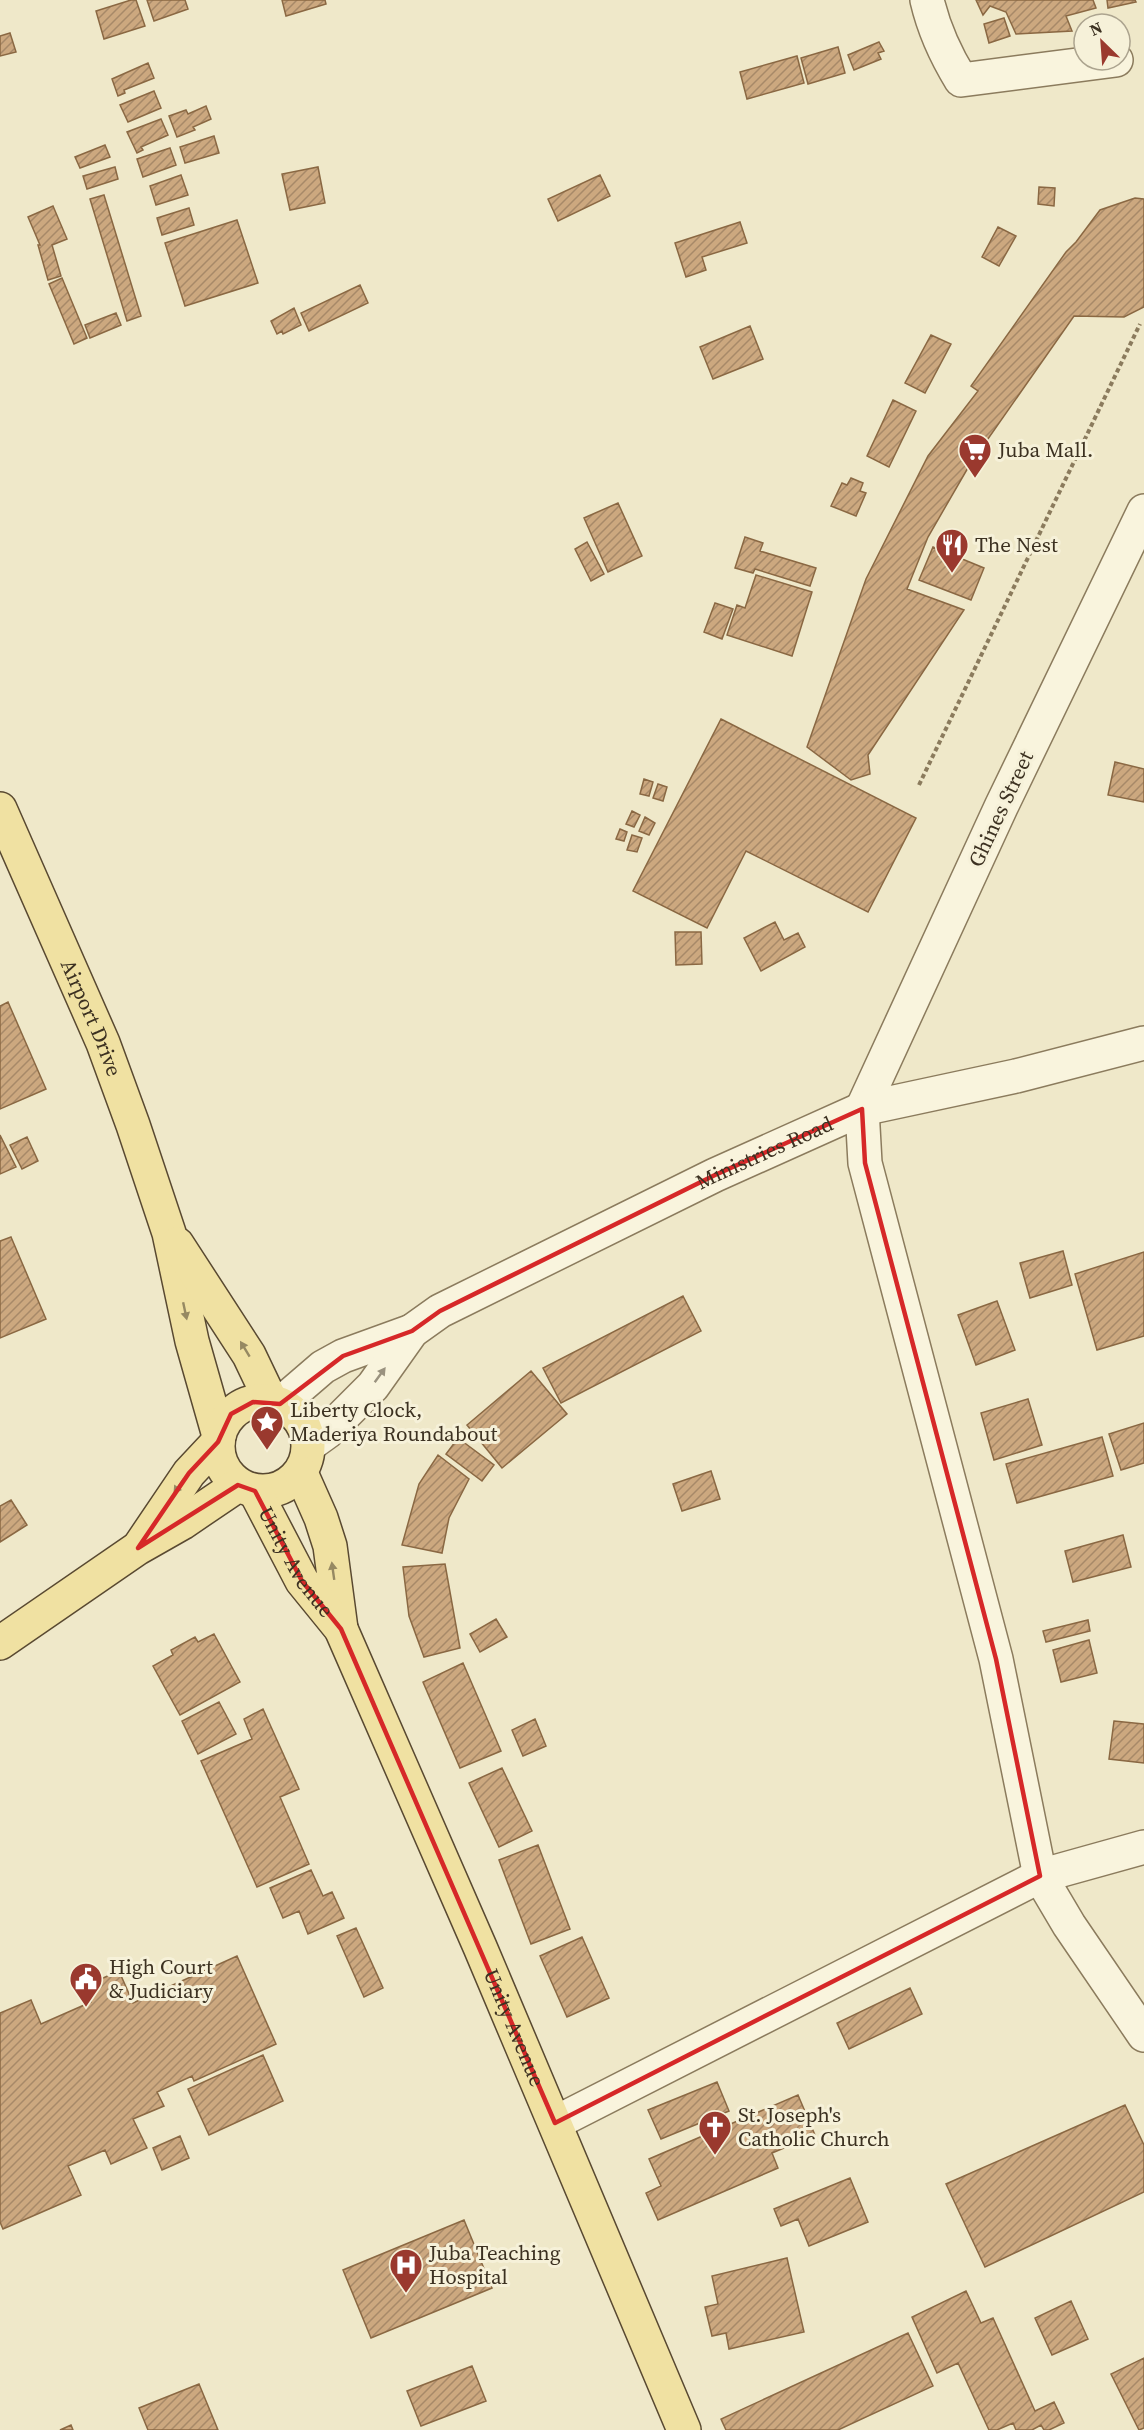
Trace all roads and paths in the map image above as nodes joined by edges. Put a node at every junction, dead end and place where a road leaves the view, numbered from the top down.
1 (927, 0) edge
2 (1072, 66) edge
3 (1140, 324) dead end
4 (1144, 511) edge
5 (919, 785) dead end
6 (0, 809) edge
7 (1144, 1043) edge
8 (862, 1109) junction
9 (169, 1233) junction
10 (412, 1331) junction
11 (276, 1403) junction
12 (218, 1439) junction
13 (305, 1459) junction
14 (246, 1488) junction
15 (138, 1548) junction
16 (341, 1629) junction
17 (0, 1642) edge
18 (1144, 1848) edge
19 (1040, 1876) junction
20 (1144, 2035) edge
21 (555, 2123) junction
22 (684, 2430) edge

1 - 2 street
3 - 5 path
4 - 8 street, Ghines Street
6 - 9 main road, Airport Drive
7 - 8 street, Ministries Road
8 - 10 street, Ministries Road
8 - 19 street
11 -> 9 main road, Airport Drive
9 -> 12 main road, Airport Drive
10 - 11 street, Ministries Road
13 -> 10 street, Ministries Road
11 - 12 main road
11 - 13 main road
12 - 14 main road
12 -> 15 main road
13 - 14 main road
16 -> 13 main road, Unity Avenue
14 - 15 main road
14 - 16 main road, Unity Avenue
15 - 17 main road
16 - 21 main road, Unity Avenue
18 - 19 street
19 - 20 street
19 - 21 street
21 - 22 main road, Unity Avenue

